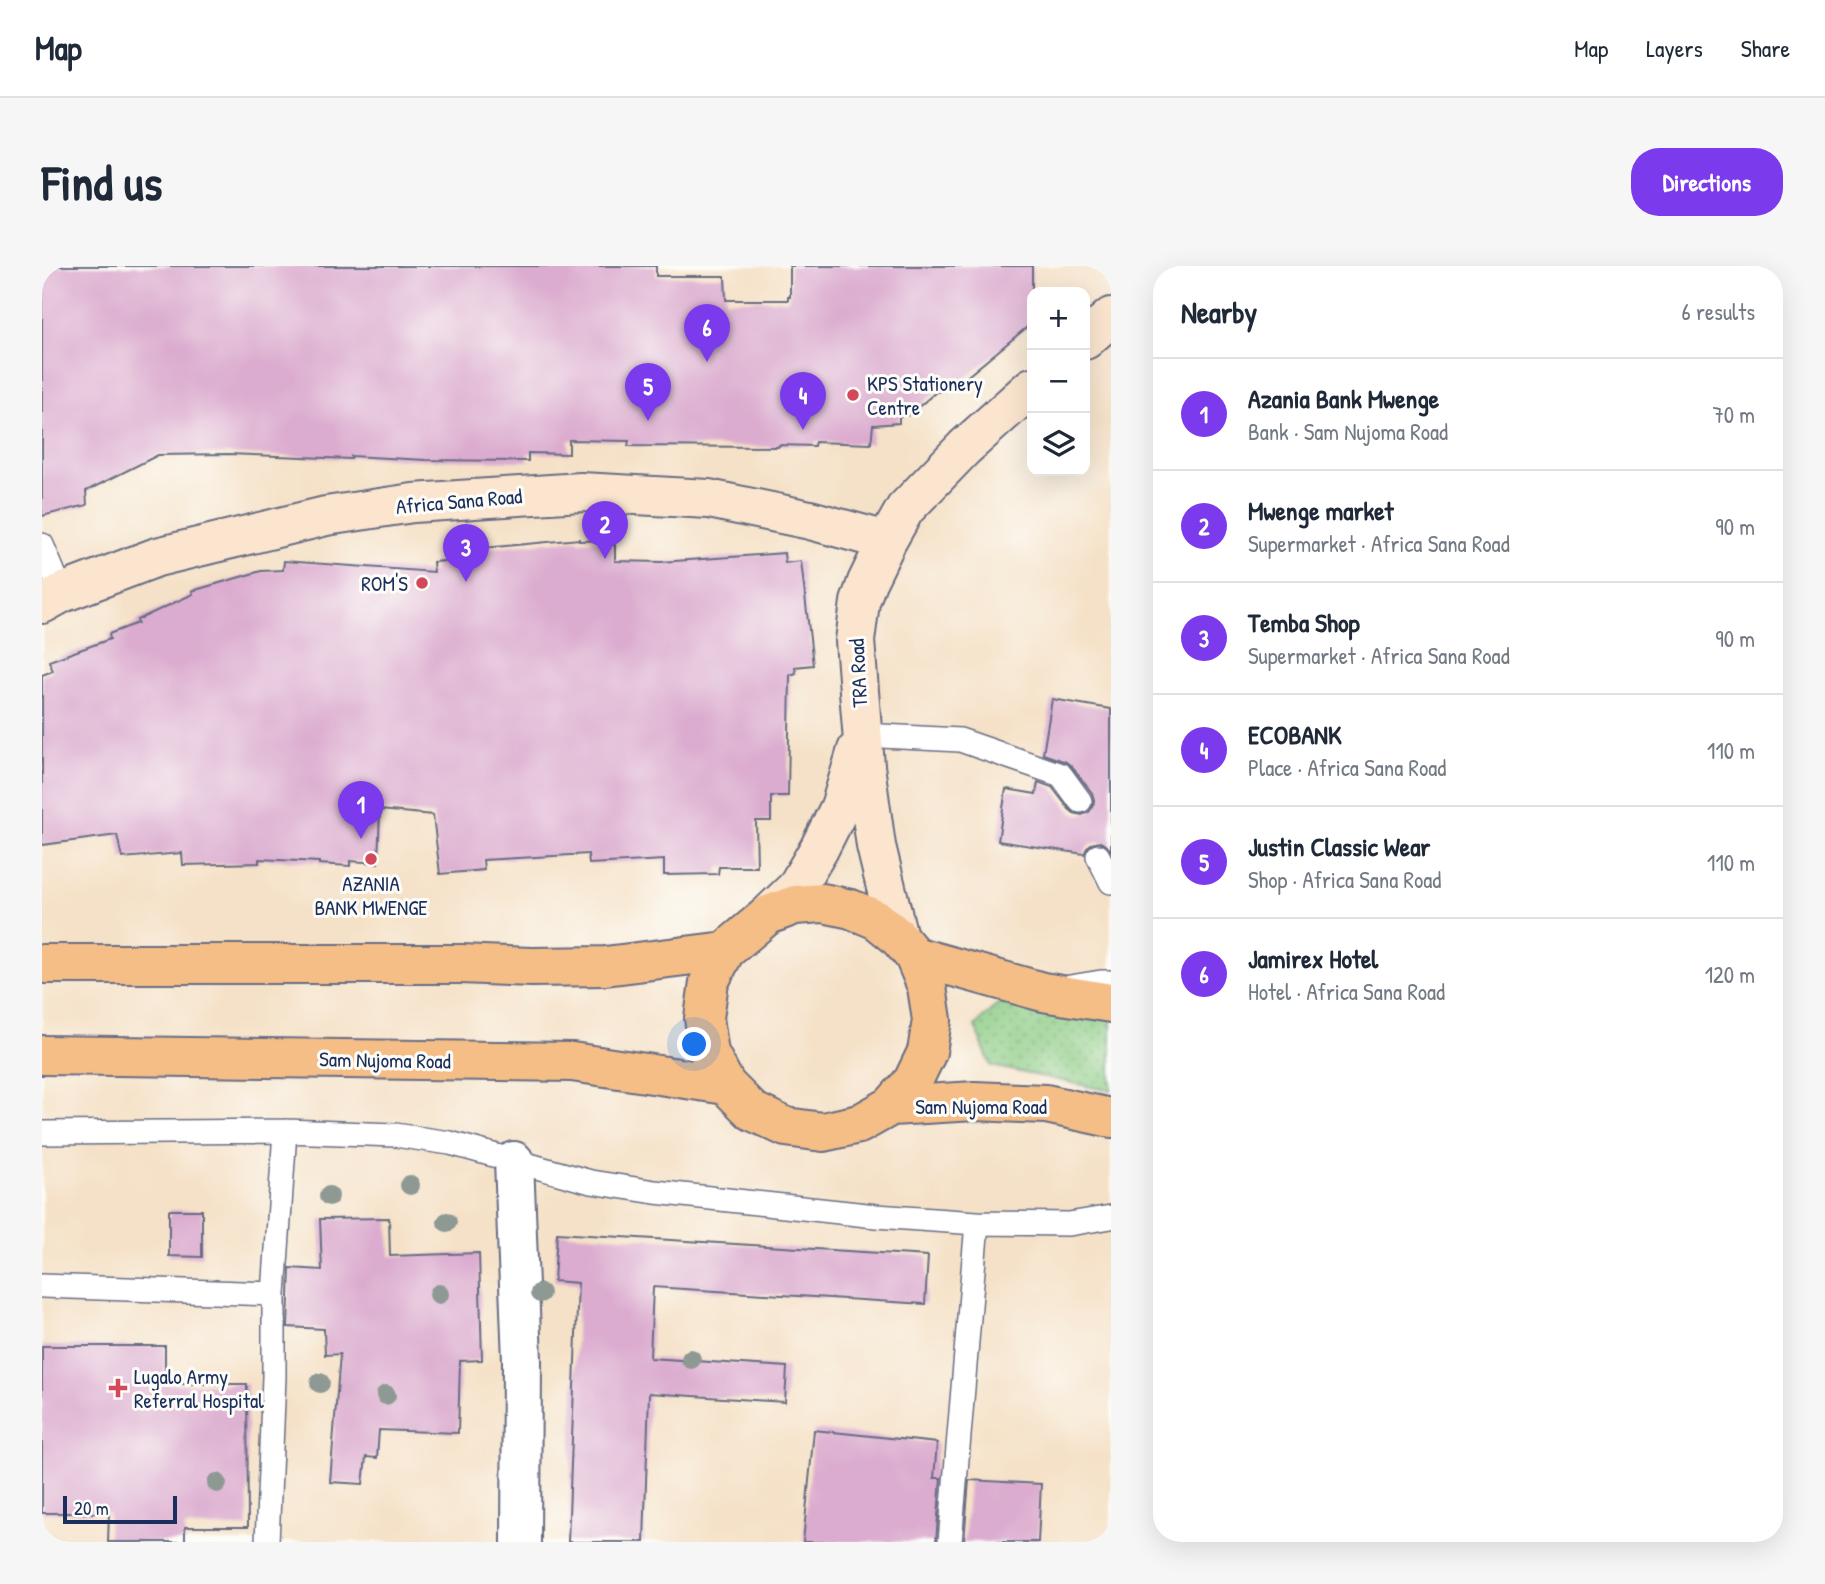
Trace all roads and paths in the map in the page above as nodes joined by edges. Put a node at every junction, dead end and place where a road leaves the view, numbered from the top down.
1 (1111, 317) edge
2 (1090, 336) edge
3 (1027, 391) edge
4 (887, 541) junction
5 (42, 545) edge
6 (52, 598) edge
7 (862, 735) junction
8 (1080, 801) dead end
9 (1098, 856) dead end
10 (1111, 882) edge
11 (768, 915) junction
12 (906, 947) junction
13 (725, 951) junction
14 (42, 964) edge
15 (1111, 982) edge
16 (1043, 992) junction
17 (1111, 1003) edge
18 (42, 1055) edge
19 (726, 1085) junction
20 (891, 1106) junction
21 (1111, 1118) edge
22 (285, 1131) junction
23 (42, 1133) edge
24 (514, 1161) junction
25 (1111, 1217) edge
26 (977, 1223) junction
27 (42, 1286) edge
28 (274, 1294) junction
29 (267, 1542) edge
30 (521, 1542) edge
31 (950, 1542) edge

1 - 2 main road
3 - 4 main road, TRA Road
4 - 6 main road, Africa Sana Road
4 - 7 main road, TRA Road
5 - 6 lane
7 - 8 lane
7 - 11 main road
7 - 12 main road, TRA Road
9 - 10 lane
11 - 12 main road
11 - 13 main road
12 - 16 main road
12 - 20 main road
13 - 14 main road
13 - 19 main road
15 - 16 lane
16 - 17 main road
18 - 19 main road, Sam Nujoma Road
19 - 20 main road
20 - 21 main road, Sam Nujoma Road
22 - 23 lane
22 - 24 lane
22 - 28 lane
24 - 26 lane
24 - 30 street
25 - 26 lane
26 - 31 lane
27 - 28 lane
28 - 29 lane

